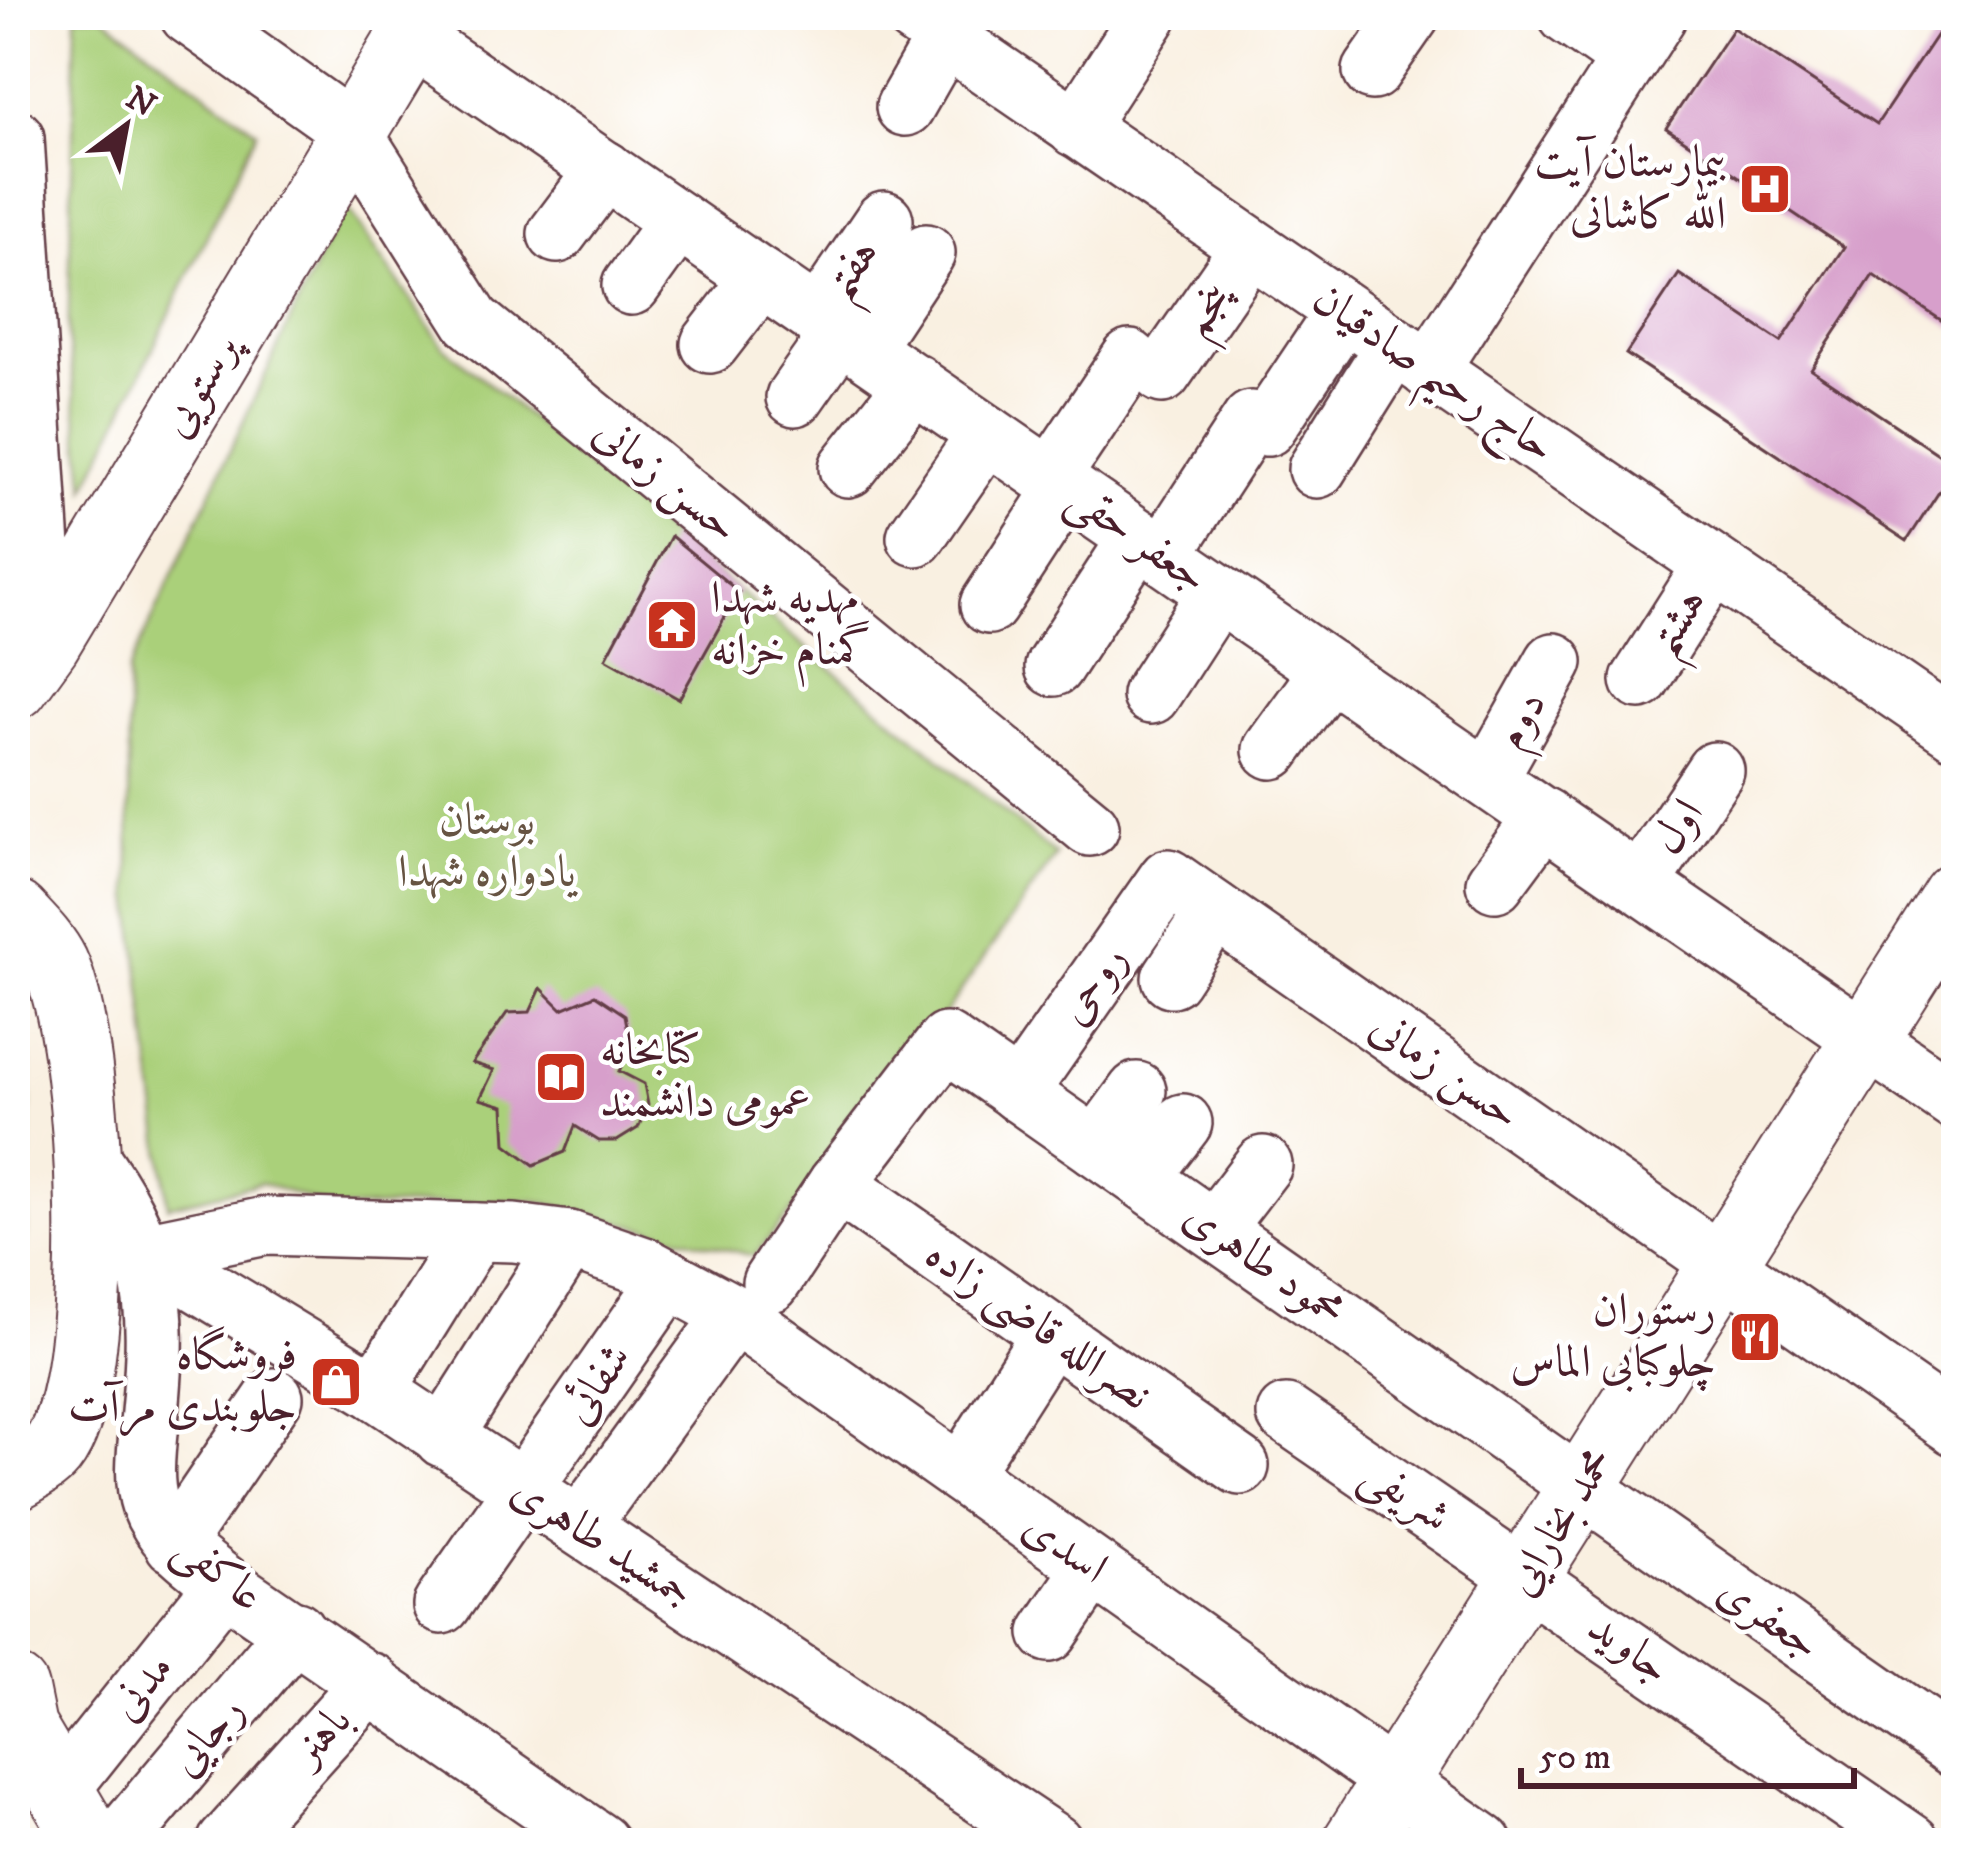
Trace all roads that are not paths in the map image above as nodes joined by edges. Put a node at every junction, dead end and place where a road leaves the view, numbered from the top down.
1 (189, 15) edge
2 (1149, 15) edge
3 (1411, 15) edge
4 (1567, 15) edge
5 (417, 26) edge
6 (929, 26) edge
7 (1644, 36) edge
8 (1372, 71) dead end
9 (904, 107) dead end
10 (1076, 128) junction
11 (352, 131) junction
12 (15, 138) edge
13 (605, 170) junction
14 (678, 221) junction
15 (557, 234) dead end
16 (905, 237) dead end
17 (1250, 247) junction
18 (760, 278) junction
19 (631, 286) dead end
20 (1344, 312) junction
21 (840, 332) junction
22 (710, 344) dead end
23 (1412, 358) junction
24 (915, 383) junction
25 (795, 397) dead end
26 (987, 434) junction
27 (848, 468) dead end
28 (1317, 469) dead end
29 (1058, 483) junction
30 (916, 537) dead end
31 (1151, 546) junction
32 (1713, 565) junction
33 (1217, 592) junction
34 (989, 605) dead end
35 (1554, 662) dead end
36 (31, 664) edge
37 (1054, 668) dead end
38 (1330, 670) junction
39 (1640, 680) dead end
40 (1151, 695) dead end
41 (1956, 731) edge
42 (1272, 750) dead end
43 (1715, 771) dead end
44 (1488, 779) junction
45 (1544, 817) junction
46 (1090, 827) dead end
47 (1168, 878) joint
48 (1495, 883) dead end
49 (1640, 884) junction
50 (1956, 896) edge
51 (1215, 911) junction
52 (15, 914) edge
53 (1171, 978) dead end
54 (1865, 1039) junction
55 (1137, 1091) dead end
56 (1018, 1093) junction
57 (1956, 1102) edge
58 (1183, 1123) dead end
59 (86, 1152) junction
60 (1119, 1162) junction
61 (1263, 1165) dead end
62 (837, 1184) junction
63 (1214, 1229) junction
64 (475, 1232) junction
65 (569, 1240) junction
66 (145, 1251) junction
67 (1722, 1265) junction
68 (669, 1280) junction
69 (753, 1299) junction
70 (1051, 1333) junction
71 (376, 1391) junction
72 (274, 1397) dead end
73 (1286, 1414) dead end
74 (1956, 1427) edge
75 (443, 1438) junction
76 (1240, 1466) dead end
77 (961, 1474) junction
78 (15, 1477) edge
79 (1583, 1487) junction
80 (524, 1491) junction
81 (580, 1526) junction
82 (174, 1544) junction
83 (1093, 1568) junction
84 (1526, 1576) junction
85 (224, 1584) junction
86 (442, 1605) dead end
87 (296, 1630) junction
88 (1049, 1633) dead end
89 (371, 1682) junction
90 (15, 1689) edge
91 (1956, 1749) edge
92 (1395, 1782) junction
93 (75, 1816) edge
94 (117, 1843) edge
95 (226, 1843) edge
96 (600, 1843) edge
97 (1054, 1843) edge
98 (1356, 1843) edge
99 (1483, 1843) edge
100 (1911, 1843) edge

1 - 11 street
2 - 10 street
3 - 8 street
4 - 7 street
5 - 11 main road, پرستویی
5 - 13 street, جعفر حقی
6 - 9 street
6 - 10 street, حاج رحیم صادقیان
7 - 23 street
10 - 17 street, حاج رحیم صادقیان
11 - 36 main road, پرستویی
11 - 46 street, حسن زمانی
12 - 36 street
13 - 14 street, جعفر حقی
13 - 15 street
14 - 18 street, جعفر حقی
14 - 19 street
16 - 21 street, هفتم
17 - 20 street, حاج رحیم صادقیان
17 - 29 street, پنجم
18 - 21 street, جعفر حقی
18 - 22 street
20 - 23 street, حاج رحیم صادقیان
20 - 31 street
21 - 24 street, جعفر حقی
21 - 25 street, هفتم
23 - 28 street
23 - 32 street, حاج رحیم صادقیان
24 - 26 street, جعفر حقی
24 - 27 street
26 - 29 street, جعفر حقی
26 - 30 street
29 - 31 street, جعفر حقی
29 - 34 street, پنجم
31 - 33 street, جعفر حقی
31 - 37 street
32 - 39 street, هشتم
32 - 41 street, حاج رحیم صادقیان
33 - 38 street, جعفر حقی
33 - 40 street
35 - 44 street, دوم
38 - 42 street
38 - 44 street, جعفر حقی
43 - 49 street, اول
44 - 45 street, جعفر حقی
45 - 48 street
45 - 49 street, جعفر حقی
47 - 51 street, حسن زمانی
47 - 56 street, روحی
49 - 54 street, جعفر حقی
50 - 54 main road, محمد بخارایی
51 - 53 street
51 - 67 street, حسن زمانی
52 - 59 main road
54 - 57 street, جعفر حقی
54 - 67 main road, محمد بخارایی
55 - 60 street
56 - 60 street, محمود طاهری
56 - 62 street, محمود طاهری
58 - 60 street
59 - 66 street, عاکفی
59 - 78 main road
60 - 63 street, محمود طاهری
61 - 63 street
62 - 69 street
62 - 70 street, نصرالله قاضی زاده
63 - 79 street, محمود طاهری
64 - 65 street, اسدی
64 - 66 street, اسدی
64 - 71 street
65 - 68 street, اسدی
65 - 75 street
66 - 71 street, جمشید طاهری
66 - 82 street, عاکفی
67 - 74 street, حسن زمانی
67 - 79 main road, محمد بخارایی
68 - 69 street, اسدی
68 - 80 street, شفائی
69 - 77 street, اسدی
69 - 81 street
70 - 76 street, نصرالله قاضی زاده
70 - 77 street
71 - 75 street, جمشید طاهری
72 - 82 street
73 - 84 street, شریفی
75 - 80 street, جمشید طاهری
77 - 83 street, اسدی
79 - 84 main road, محمد بخارایی
79 - 91 street, جعفری
80 - 81 street, جمشید طاهری
80 - 86 street, شفائی
81 - 97 street, جمشید طاهری
82 - 85 street, عاکفی
83 - 88 street
83 - 92 street, اسدی
84 - 92 main road, محمد بخارایی
84 - 100 street, جاوید
85 - 87 street, عاکفی
85 - 93 street, مدنی
87 - 89 street, عاکفی
87 - 94 street, رجایی
89 - 95 street, باهنر
89 - 96 street, عاکفی
90 - 93 main road
92 - 98 main road, محمد بخارایی
92 - 99 street, اسدی

